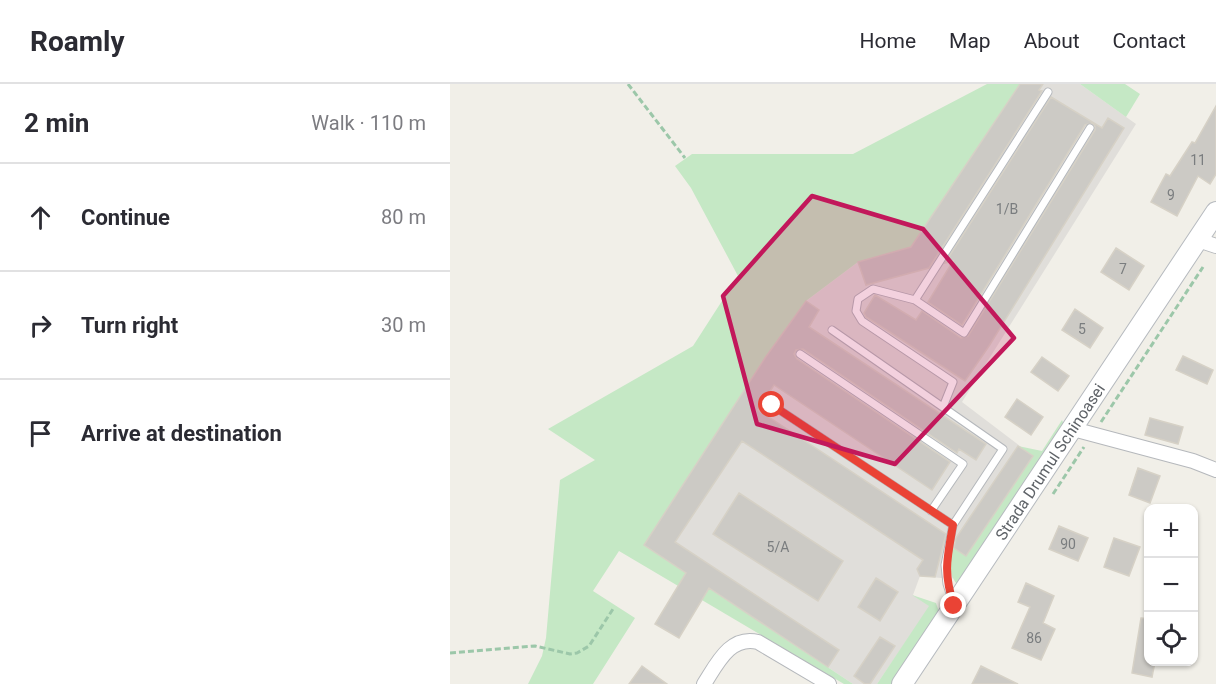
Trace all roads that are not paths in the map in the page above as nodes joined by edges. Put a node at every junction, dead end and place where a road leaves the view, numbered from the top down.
1 (1048, 92) dead end
2 (1090, 128) dead end
3 (1216, 212) edge
4 (1207, 243) edge
5 (915, 300) junction
6 (832, 330) dead end
7 (800, 354) dead end
8 (772, 405) dead end
9 (942, 407) junction
10 (1073, 429) junction
11 (1216, 470) edge
12 (931, 511) junction
13 (953, 525) junction
14 (954, 606) junction
15 (704, 684) edge
16 (829, 684) edge
17 (902, 684) edge

1 - 5 lane
2 - 5 lane
3 - 4 street, Strada Drumul Schinoasei
4 - 10 street, Strada Drumul Schinoasei
5 - 9 lane
6 - 9 lane
7 - 12 lane
8 - 12 lane
9 - 13 lane
10 - 11 street
10 - 14 street, Strada Drumul Schinoasei
12 - 13 lane
13 - 14 lane
14 - 17 street, Strada Drumul Schinoasei
15 - 16 street

